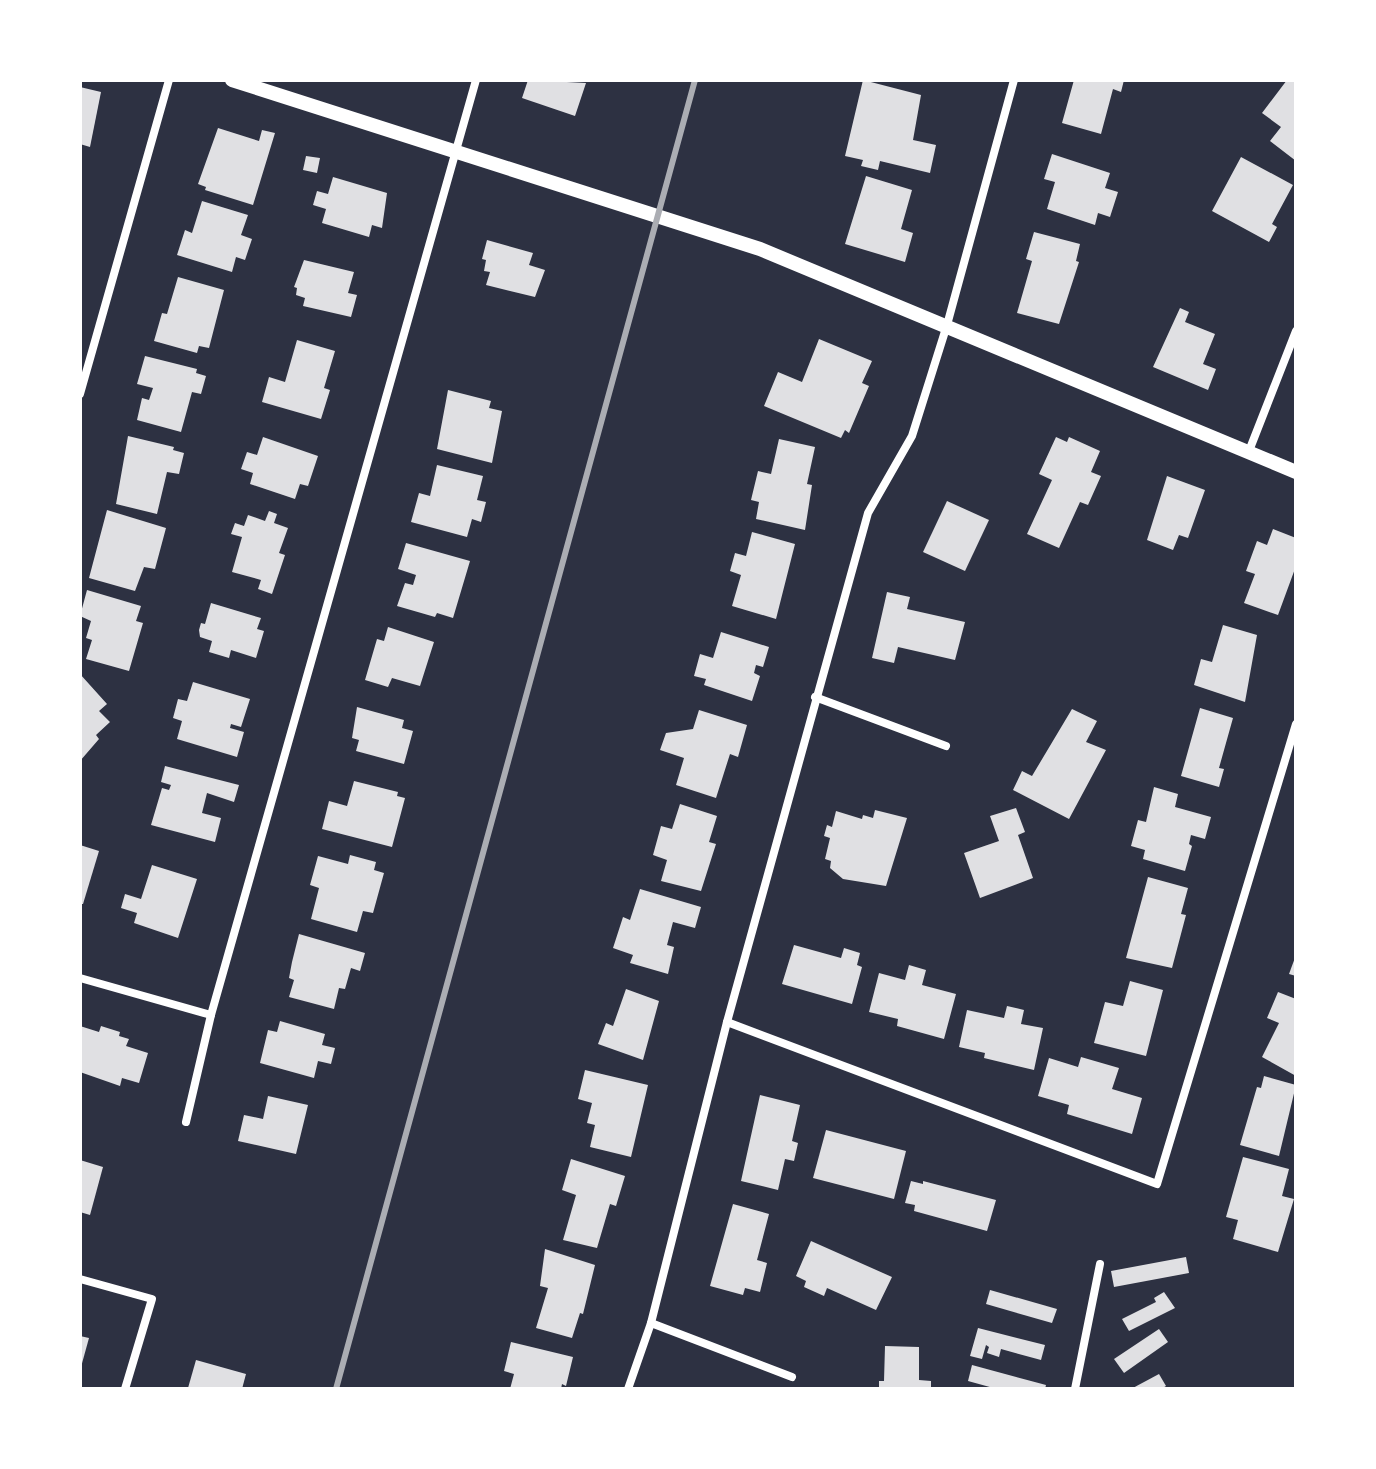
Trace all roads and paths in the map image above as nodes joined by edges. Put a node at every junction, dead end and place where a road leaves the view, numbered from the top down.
1 (169, 80) edge
2 (232, 80) edge
3 (476, 80) edge
4 (1014, 80) edge
5 (456, 150) junction
6 (947, 325) junction
7 (1296, 331) edge
8 (80, 394) edge
9 (1249, 451) junction
10 (1296, 472) edge
11 (815, 697) junction
12 (1296, 724) edge
13 (946, 746) dead end
14 (80, 978) edge
15 (211, 1015) junction
16 (727, 1022) junction
17 (186, 1122) dead end
18 (1100, 1264) dead end
19 (80, 1279) edge
20 (651, 1323) junction
21 (792, 1377) dead end
22 (125, 1389) edge
23 (628, 1389) edge
24 (1075, 1389) edge

1 - 8 street
2 - 5 street
3 - 5 street
4 - 6 street
5 - 6 street
5 - 15 street
6 - 9 street
6 - 11 street
7 - 9 street
9 - 10 street
11 - 13 street
11 - 16 street
12 - 16 street
14 - 15 street
15 - 17 street
16 - 20 street
18 - 24 street
19 - 22 street
20 - 21 street
20 - 23 street

